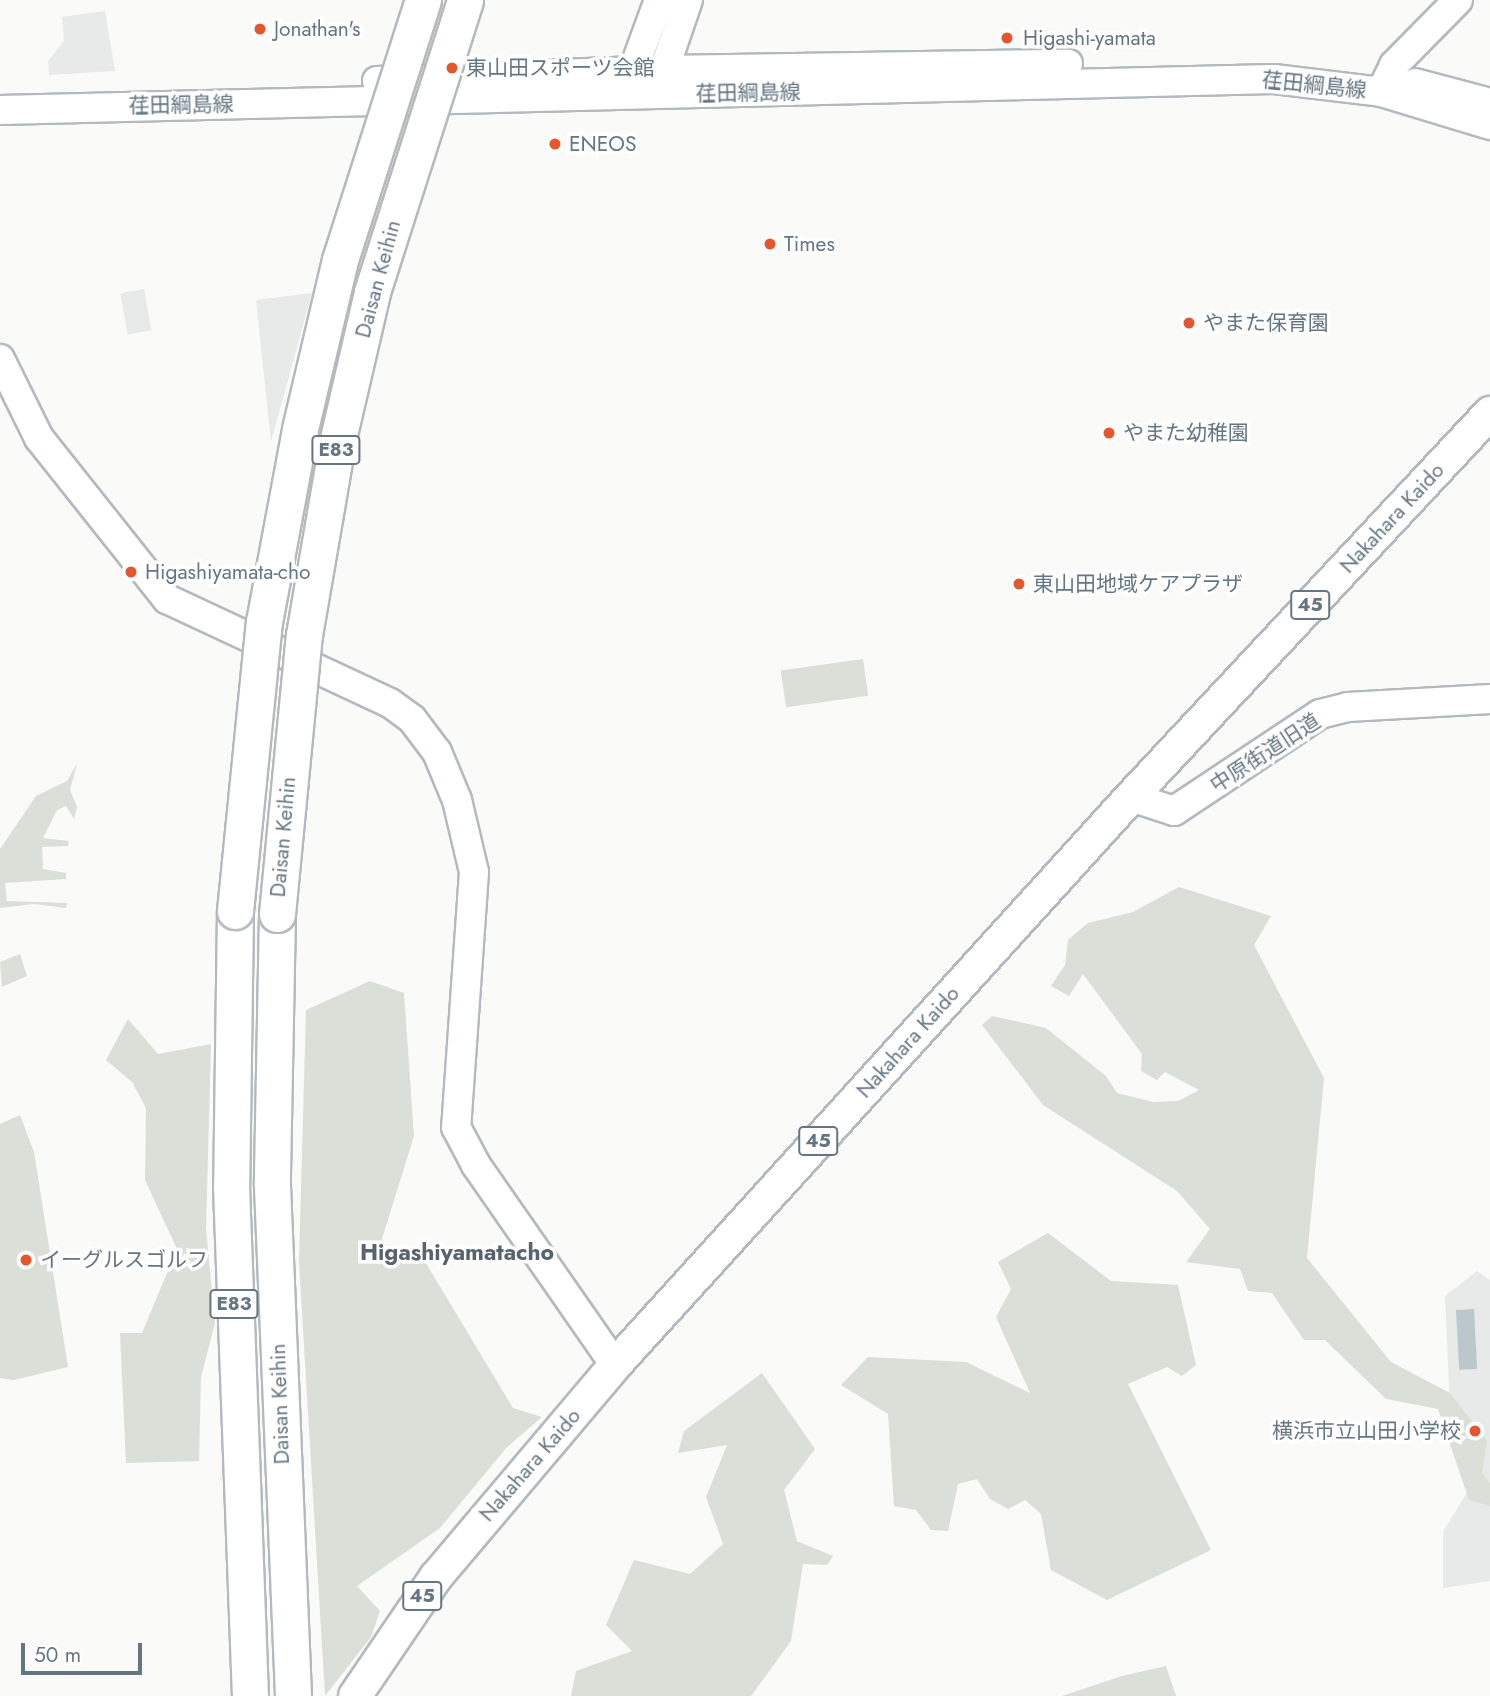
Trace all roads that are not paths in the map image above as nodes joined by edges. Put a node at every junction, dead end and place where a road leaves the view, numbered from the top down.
1 (424, 0) edge
2 (465, 0) edge
3 (659, 0) edge
4 (688, 0) edge
5 (1458, 0) edge
6 (664, 70) junction
7 (639, 83) junction
8 (1384, 84) junction
9 (0, 92) edge
10 (1490, 103) edge
11 (0, 110) edge
12 (1490, 125) edge
13 (0, 359) edge
14 (1490, 413) edge
15 (1490, 699) edge
16 (1131, 797) junction
17 (615, 1365) junction
18 (250, 1696) edge
19 (293, 1696) edge
20 (355, 1696) edge

1 - 18 highway, Daisan Keihin / E83, bridge
2 - 19 highway, Daisan Keihin / E83, bridge
3 - 7 main road
4 - 6 main road
5 - 8 main road
6 - 7 main road
6 - 8 main road, 荏田綱島線
7 - 8 main road, 荏田綱島線
7 - 9 main road, 荏田綱島線
7 - 11 main road, 荏田綱島線
8 - 10 main road, 荏田綱島線
8 - 12 main road, 荏田綱島線
13 - 17 main road
14 - 16 main road, Nakahara Kaido / 45
15 - 16 main road, 中原街道旧道
16 - 17 main road, Nakahara Kaido / 45
17 - 20 main road, Nakahara Kaido / 45

